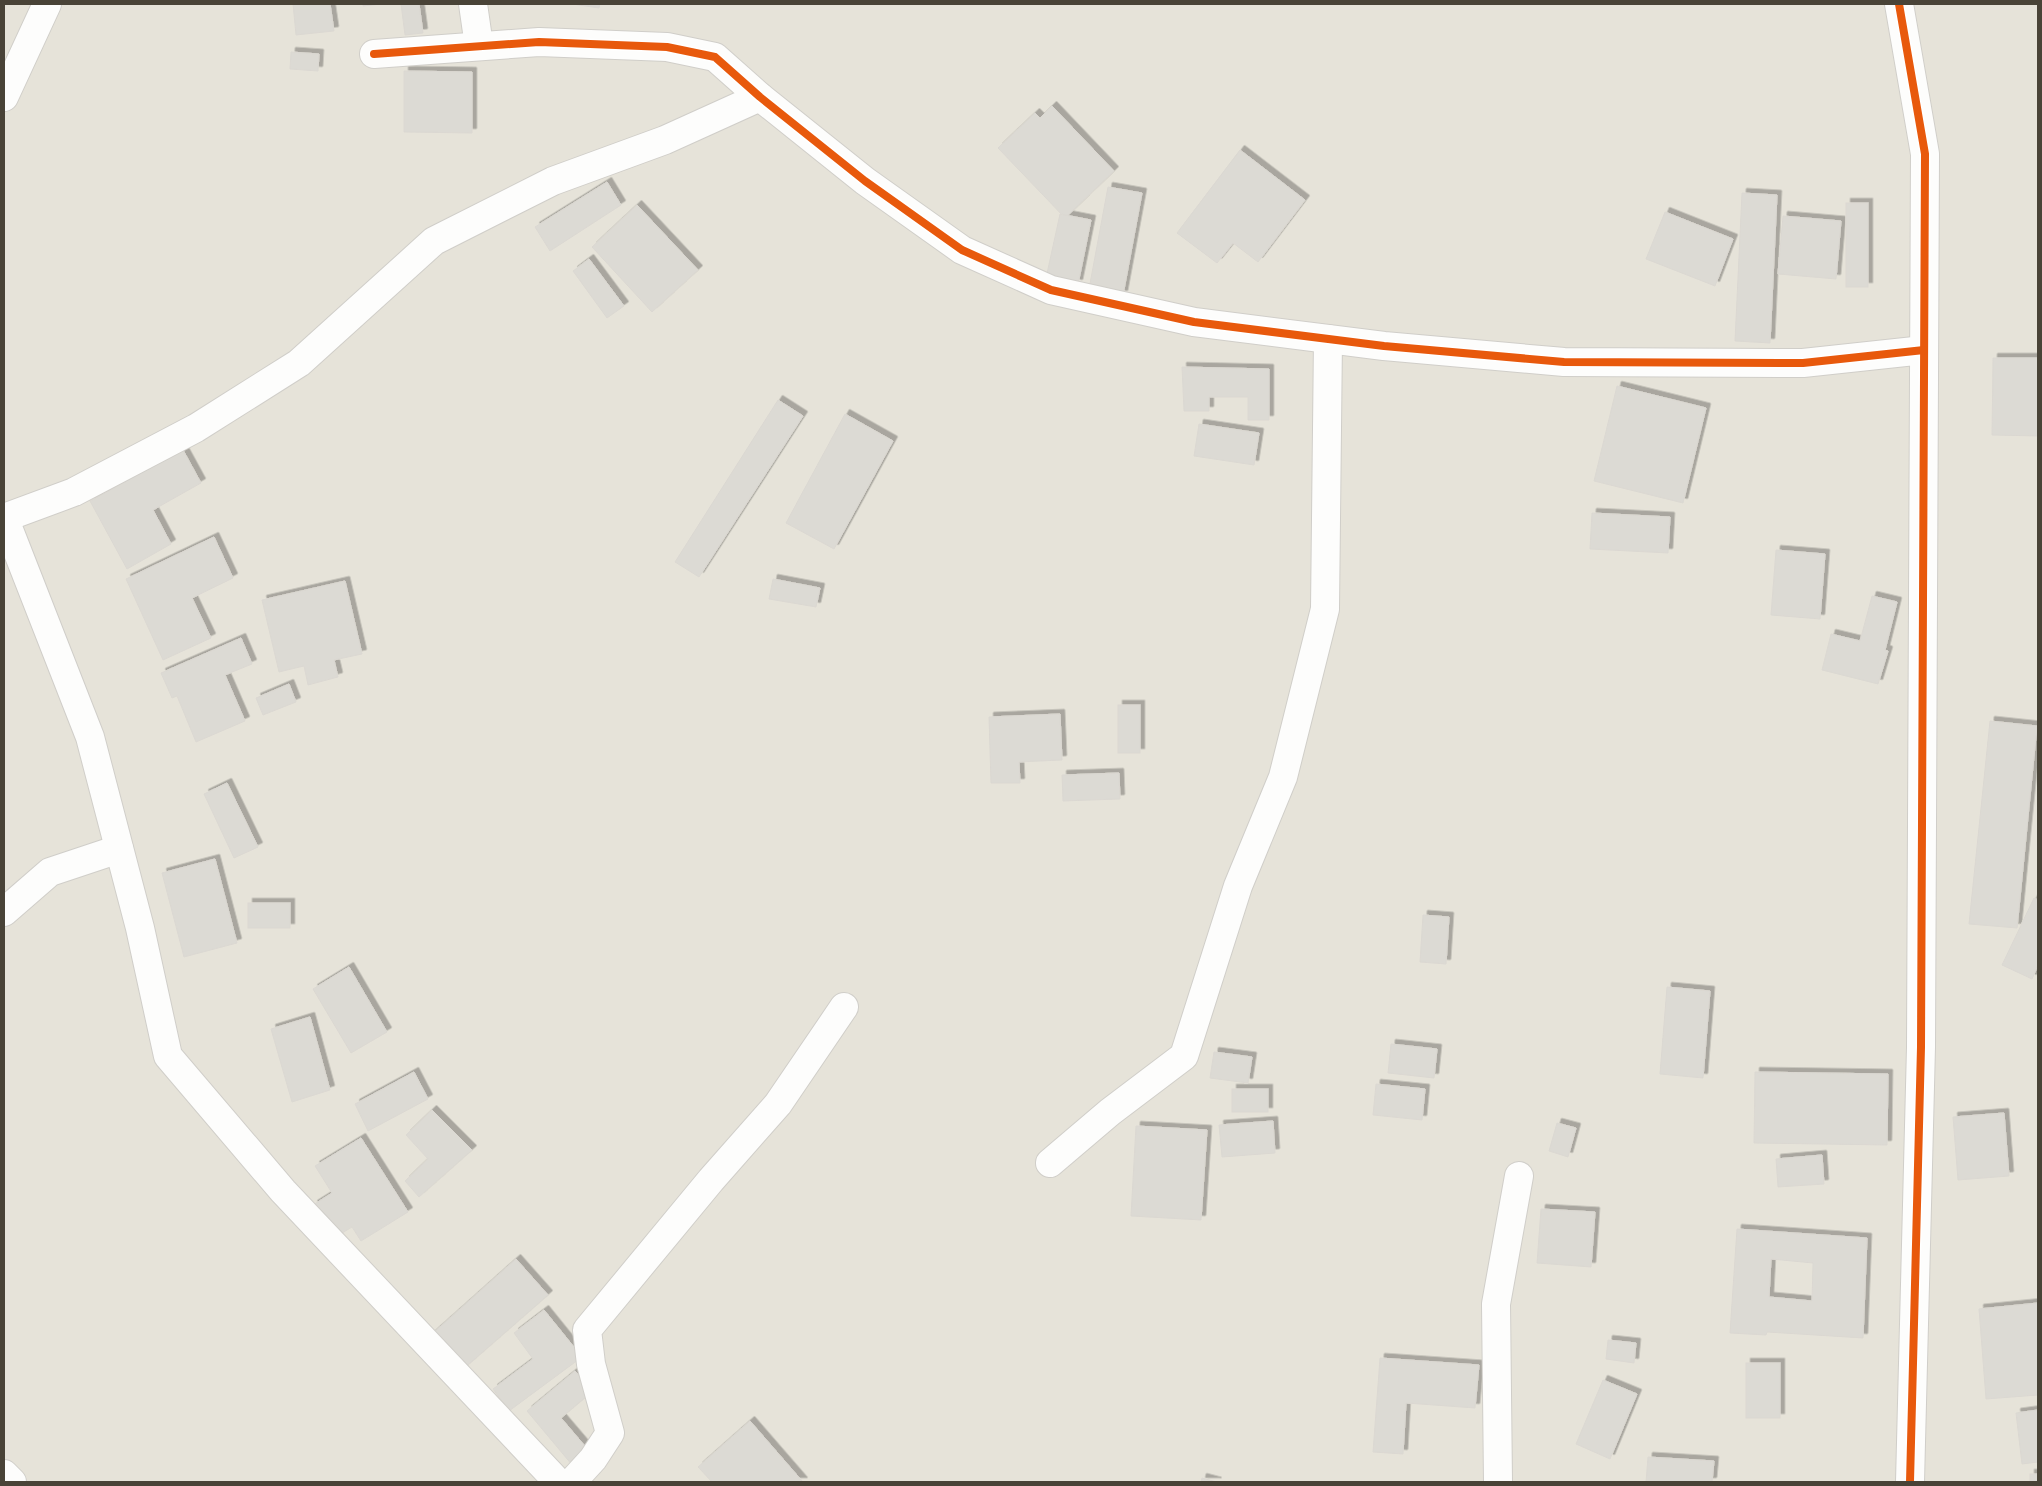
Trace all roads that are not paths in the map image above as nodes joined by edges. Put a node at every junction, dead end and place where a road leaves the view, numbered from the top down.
1 (47, 4) edge
2 (473, 4) edge
3 (1899, 4) edge
4 (479, 46) junction
5 (374, 54) dead end
6 (4, 97) edge
7 (760, 97) junction
8 (1328, 339) junction
9 (1924, 350) junction
10 (4, 517) edge
11 (119, 849) junction
12 (4, 912) edge
13 (844, 1007) dead end
14 (1050, 1163) dead end
15 (1519, 1176) dead end
16 (4, 1474) edge
17 (12, 1482) edge
18 (558, 1482) edge
19 (572, 1482) edge
20 (1498, 1482) edge
21 (1910, 1482) edge

1 - 6 street
2 - 4 street
3 - 9 street
4 - 5 street
4 - 7 street
7 - 8 street
7 - 10 street
8 - 9 street
8 - 14 street
9 - 21 street
10 - 11 street
11 - 12 street
11 - 18 street
13 - 19 street
15 - 20 street
16 - 17 street

